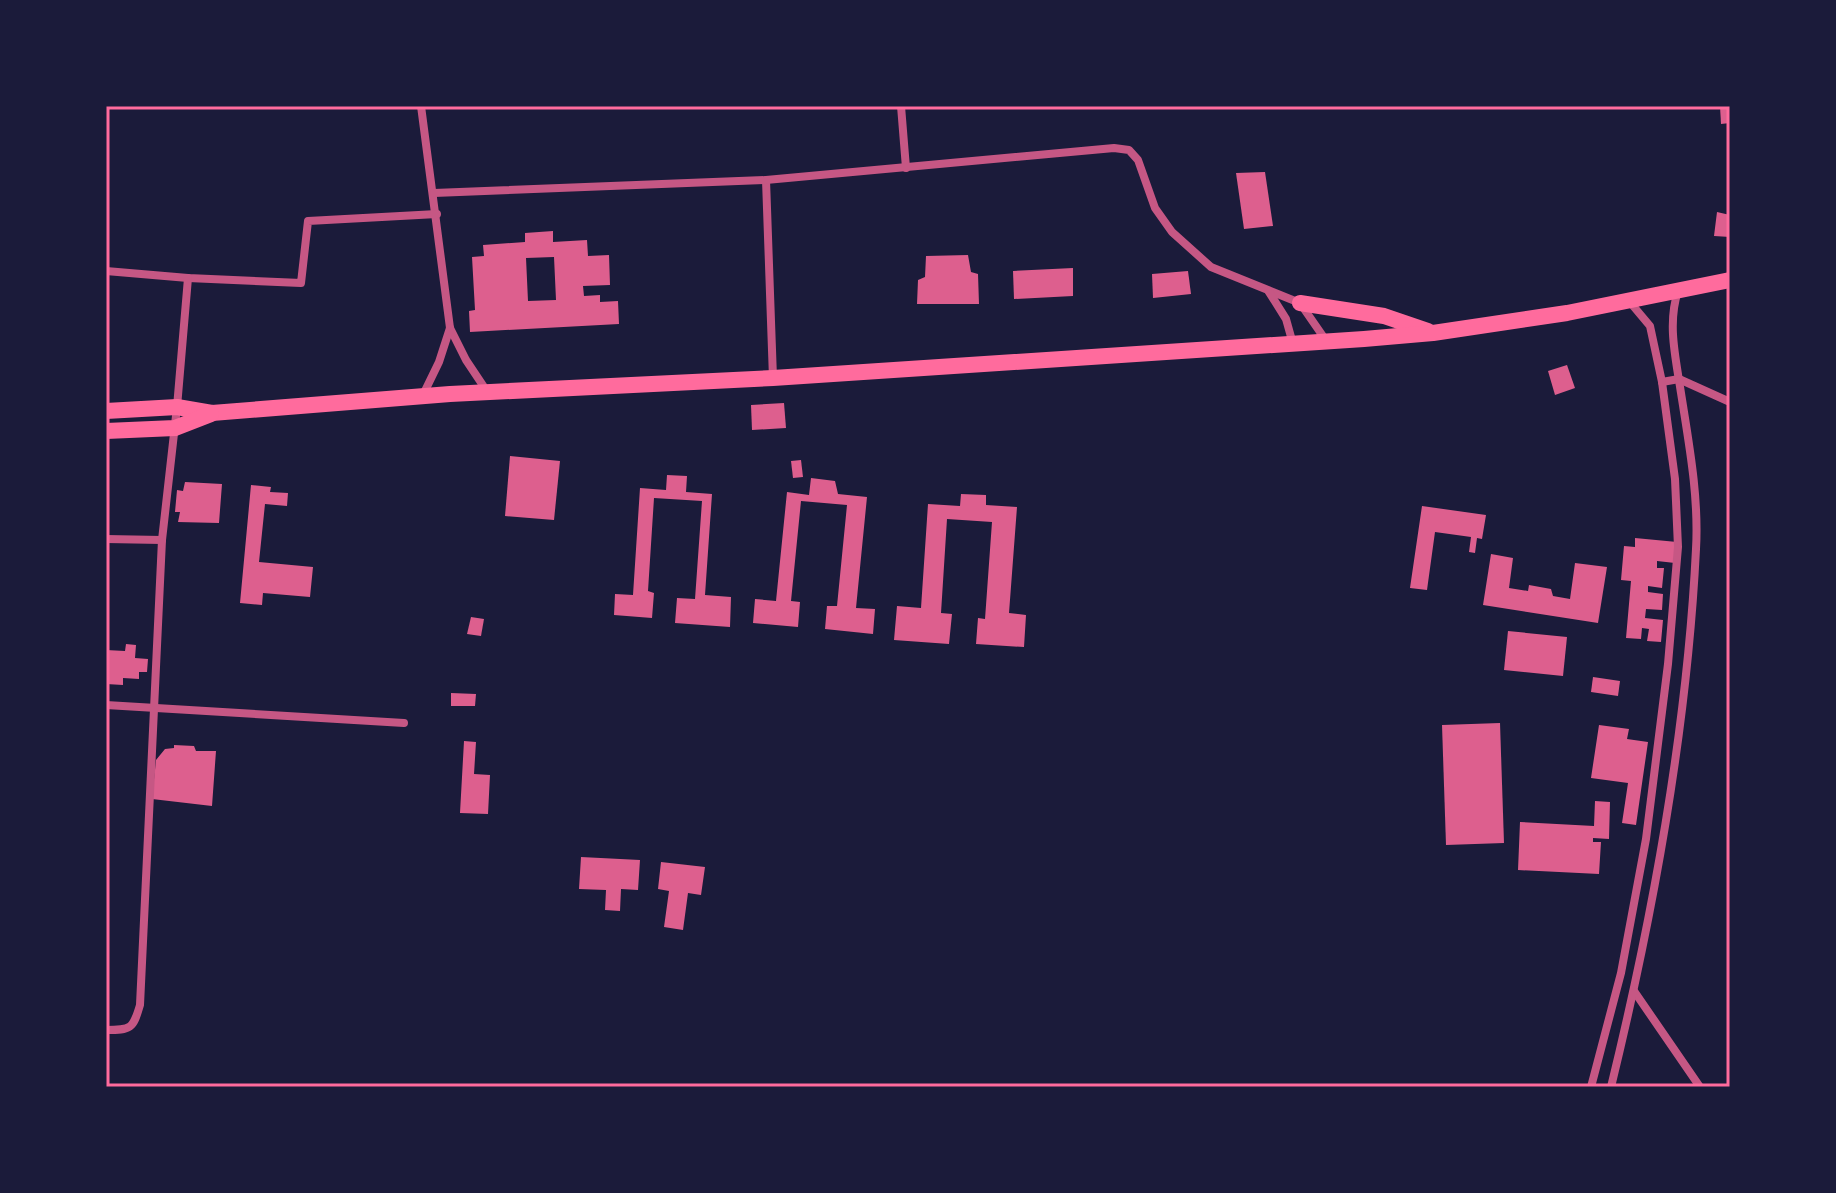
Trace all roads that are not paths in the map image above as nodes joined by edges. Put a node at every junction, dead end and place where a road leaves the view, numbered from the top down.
1 (421, 106) edge
2 (901, 106) edge
3 (906, 168) junction
4 (766, 180) junction
5 (434, 193) junction
6 (437, 214) junction
7 (106, 271) edge
8 (188, 278) junction
9 (1730, 280) edge
10 (1269, 291) junction
11 (1678, 291) junction
12 (1628, 301) junction
13 (1300, 303) junction
14 (450, 328) junction
15 (1433, 333) junction
16 (1327, 342) junction
17 (1294, 345) junction
18 (773, 378) junction
19 (1679, 379) junction
20 (1662, 382) junction
21 (488, 393) junction
22 (422, 397) junction
23 (1730, 402) edge
24 (177, 407) junction
25 (106, 411) edge
26 (212, 413) junction
27 (175, 428) junction
28 (106, 431) edge
29 (106, 539) edge
30 (162, 540) junction
31 (106, 705) edge
32 (153, 707) junction
33 (404, 723) dead end
34 (1657, 745) junction
35 (1675, 747) junction
36 (1634, 991) junction
37 (106, 1030) edge
38 (1591, 1087) edge
39 (1611, 1087) edge
40 (1700, 1087) edge

1 - 5 street
2 - 3 street
3 - 4 street
3 - 10 street
4 - 5 street
4 - 18 street
5 - 6 street
6 - 8 street
6 - 14 street
7 - 8 street
8 - 24 street
9 - 11 highway
10 - 13 street
10 - 17 street
11 - 12 highway
11 - 19 street
12 - 15 highway
12 - 20 street
13 - 15 highway
13 - 16 street
14 - 21 street
14 - 22 street
15 - 16 highway
16 - 17 highway
17 - 18 highway
18 - 21 highway
19 - 20 street
19 - 23 street
19 - 35 street
20 - 34 street
21 - 22 highway
22 - 26 highway
24 - 25 highway
24 - 26 highway
24 - 27 street
26 - 27 highway
27 - 28 highway
27 - 30 street
29 - 30 street
30 - 32 street
31 - 32 street
32 - 33 street
32 - 37 street
34 - 35 street
34 - 38 street
35 - 36 street
36 - 39 street
36 - 40 street

